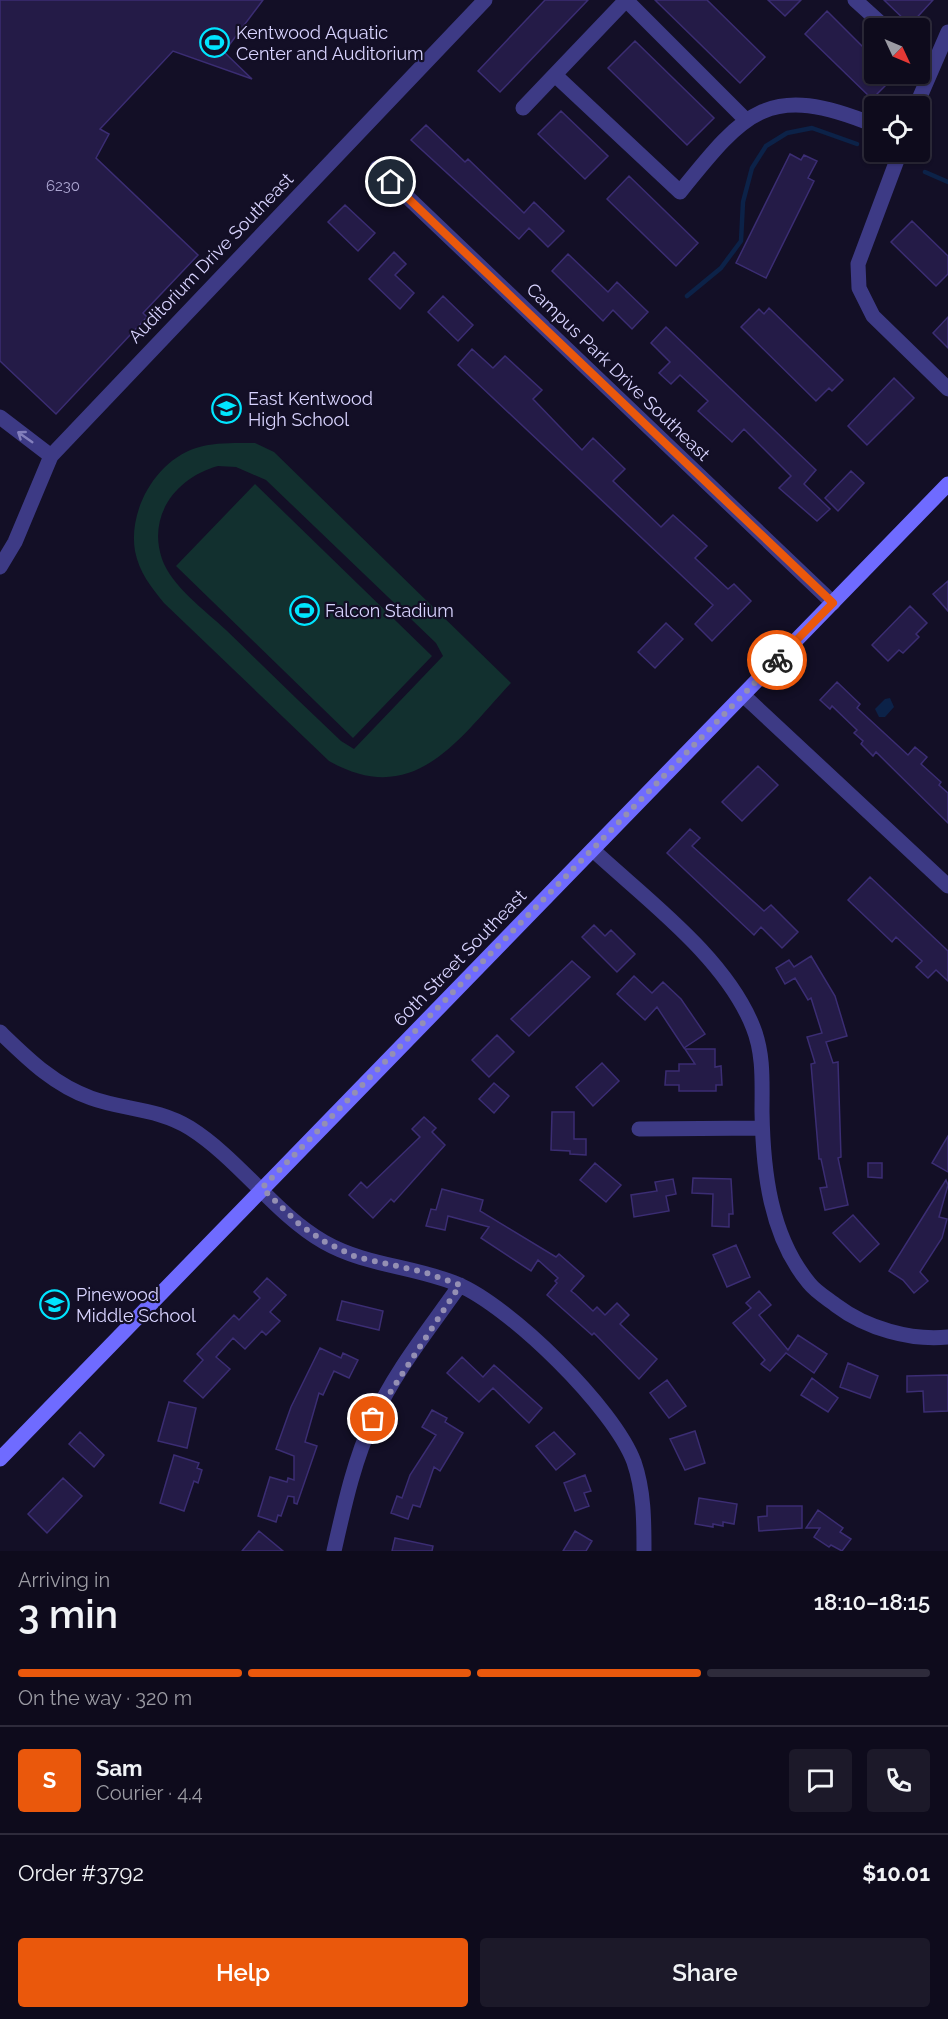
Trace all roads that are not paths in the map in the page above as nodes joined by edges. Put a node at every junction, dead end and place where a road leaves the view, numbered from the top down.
1 (485, 0) edge
2 (626, 0) edge
3 (855, 0) edge
4 (875, 18) edge
5 (948, 32) edge
6 (930, 57) edge
7 (555, 75) junction
8 (523, 108) dead end
9 (746, 120) junction
10 (864, 121) edge
11 (896, 162) edge
12 (377, 168) dead end
13 (948, 388) edge
14 (0, 417) edge
15 (51, 456) junction
16 (948, 484) edge
17 (0, 567) edge
18 (833, 603) junction
19 (743, 695) junction
20 (593, 850) junction
21 (948, 886) edge
22 (0, 1032) edge
23 (762, 1128) junction
24 (639, 1130) dead end
25 (262, 1188) junction
26 (460, 1285) junction
27 (948, 1337) edge
28 (0, 1459) edge
29 (334, 1551) edge
30 (644, 1551) edge

1 - 15 street, Auditorium Drive Southeast
2 - 7 street
2 - 9 street
3 - 4 street
5 - 6 street
7 - 8 street
7 - 9 street
9 - 10 street
11 - 13 street
12 - 18 street, Campus Park Drive Southeast
15 -> 14 street
15 - 17 street, Auditorium Drive Southeast
16 - 18 main road, 60th Street Southeast
18 - 19 main road, 60th Street Southeast
19 - 20 main road, 60th Street Southeast
19 - 21 street
20 - 23 street
20 - 25 main road, 60th Street Southeast
22 - 25 street
23 - 24 street
23 - 27 street
25 - 26 street
25 - 28 main road, 60th Street Southeast
26 - 29 street
26 - 30 street

